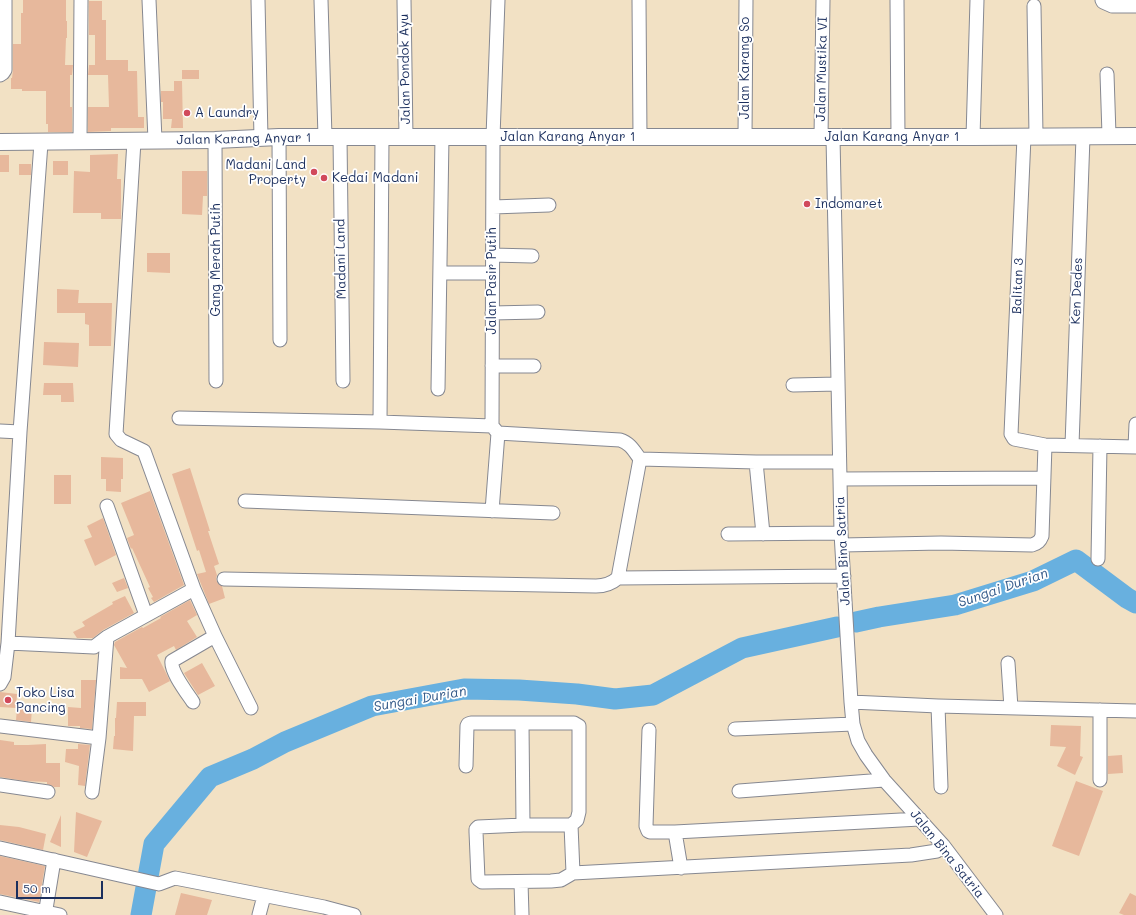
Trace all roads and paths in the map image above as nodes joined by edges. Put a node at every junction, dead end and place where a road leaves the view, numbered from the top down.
1 (5, 0) edge
2 (81, 0) edge
3 (149, 0) edge
4 (258, 0) edge
5 (321, 0) edge
6 (404, 0) edge
7 (498, 0) edge
8 (639, 0) edge
9 (746, 0) edge
10 (823, 0) edge
11 (897, 0) edge
12 (977, 0) edge
13 (1102, 0) edge
14 (1034, 6) dead end
15 (1136, 6) edge
16 (1107, 74) dead end
17 (0, 75) edge
18 (1030, 136) junction
19 (1109, 136) junction
20 (1136, 136) edge
21 (279, 137) junction
22 (332, 137) junction
23 (382, 137) junction
24 (406, 137) junction
25 (442, 137) junction
26 (493, 137) junction
27 (640, 137) junction
28 (745, 137) junction
29 (827, 137) junction
30 (898, 137) junction
31 (973, 137) junction
32 (1082, 137) junction
33 (260, 138) junction
34 (134, 140) junction
35 (155, 140) junction
36 (215, 140) junction
37 (80, 141) junction
38 (0, 142) edge
39 (41, 143) junction
40 (549, 204) dead end
41 (493, 207) junction
42 (492, 255) junction
43 (532, 256) dead end
44 (440, 273) junction
45 (492, 273) junction
46 (538, 312) dead end
47 (492, 313) junction
48 (280, 340) dead end
49 (492, 366) junction
50 (534, 366) dead end
51 (216, 381) dead end
52 (343, 381) dead end
53 (838, 384) junction
54 (792, 385) dead end
55 (438, 389) dead end
56 (179, 418) dead end
57 (380, 422) junction
58 (1136, 424) edge
59 (495, 429) junction
60 (0, 432) edge
61 (20, 432) junction
62 (1045, 445) junction
63 (1072, 445) junction
64 (1100, 446) junction
65 (1135, 447) edge
66 (640, 459) junction
67 (756, 462) junction
68 (839, 462) junction
69 (1044, 478) junction
70 (840, 479) junction
71 (245, 501) dead end
72 (107, 506) dead end
73 (492, 511) junction
74 (553, 513) dead end
75 (728, 534) dead end
76 (763, 534) junction
77 (842, 539) junction
78 (1098, 559) dead end
79 (844, 576) junction
80 (618, 578) junction
81 (224, 579) dead end
82 (194, 589) junction
83 (146, 615) junction
84 (215, 636) junction
85 (106, 637) junction
86 (8, 643) junction
87 (1008, 663) dead end
88 (0, 684) edge
89 (192, 702) dead end
90 (851, 702) junction
91 (938, 706) junction
92 (251, 708) dead end
93 (1011, 708) junction
94 (1100, 710) junction
95 (1136, 711) edge
96 (522, 723) junction
97 (853, 724) junction
98 (0, 726) edge
99 (735, 729) dead end
100 (649, 730) dead end
101 (99, 738) junction
102 (466, 766) dead end
103 (884, 780) junction
104 (1100, 780) dead end
105 (0, 785) edge
106 (941, 787) dead end
107 (739, 791) dead end
108 (48, 792) dead end
109 (92, 792) dead end
110 (920, 819) junction
111 (523, 825) junction
112 (570, 825) junction
113 (675, 832) junction
114 (944, 845) junction
115 (0, 848) edge
116 (54, 860) junction
117 (681, 868) junction
118 (573, 873) junction
119 (521, 882) junction
120 (264, 896) junction
121 (0, 902) edge
122 (45, 913) edge
123 (60, 915) edge
124 (259, 915) edge
125 (354, 915) edge
126 (522, 915) edge
127 (996, 915) edge

1 - 17 street
2 - 37 street
3 - 35 street
4 - 33 street
5 - 22 street, Madani Land
6 - 24 street, Jalan Pondok Ayu
7 - 26 street, Jalan Pasir Putih
8 - 27 street
9 - 28 street, Jalan Karang So
10 - 29 street, Jalan Mustika VI
11 - 30 street
12 - 31 street
13 - 15 street
14 - 18 street, Balitan 3
16 - 19 street
18 - 31 main road, Jalan Karang Anyar 1
18 - 32 main road, Jalan Karang Anyar 1
18 - 62 street, Balitan 3
19 - 20 main road, Jalan Karang Anyar 1
19 - 32 main road, Jalan Karang Anyar 1
21 - 22 main road, Jalan Karang Anyar 1
21 - 33 main road, Jalan Karang Anyar 1
21 - 48 street
22 - 23 main road, Jalan Karang Anyar 1
22 - 52 street, Madani Land
23 - 24 main road, Jalan Karang Anyar 1
23 - 57 street
24 - 25 main road, Jalan Karang Anyar 1
25 - 26 main road, Jalan Karang Anyar 1
25 - 44 street
26 - 27 main road, Jalan Karang Anyar 1
26 - 41 street, Jalan Pasir Putih
27 - 28 main road, Jalan Karang Anyar 1
28 - 29 main road, Jalan Karang Anyar 1
29 - 30 main road, Jalan Karang Anyar 1
29 - 53 street, Jalan Bina Satria
30 - 31 main road, Jalan Karang Anyar 1
32 - 63 street, Ken Dedes
33 - 36 main road, Jalan Karang Anyar 1
34 - 35 main road, Jalan Karang Anyar 1
34 - 37 main road, Jalan Karang Anyar 1
34 - 82 street
35 - 36 main road, Jalan Karang Anyar 1
36 - 51 street, Gang Merah Putih
37 - 39 main road, Jalan Karang Anyar 1
38 - 39 main road, Jalan Karang Anyar 1
39 - 61 street
40 - 41 street
41 - 42 street, Jalan Pasir Putih
42 - 43 street
42 - 45 street, Jalan Pasir Putih
44 - 45 street
44 - 55 street
45 - 47 street, Jalan Pasir Putih
46 - 47 street
47 - 49 street, Jalan Pasir Putih
49 - 50 street
49 - 59 street, Jalan Pasir Putih
53 - 54 street
53 - 68 street, Jalan Bina Satria
56 - 57 street
57 - 59 street
58 - 65 street
59 - 66 street
59 - 73 street, Jalan Pasir Putih
60 - 61 street
61 - 86 street
62 - 63 street
62 - 69 street
63 - 64 street
64 - 65 street
64 - 78 street
66 - 67 street
66 - 80 street
67 - 68 street
67 - 76 street
68 - 70 street, Jalan Bina Satria
69 - 70 street
69 - 77 street
70 - 77 street, Jalan Bina Satria
71 - 73 street
72 - 83 street
73 - 74 street
75 - 76 street
76 - 77 street
77 - 79 street, Jalan Bina Satria
79 - 80 street
79 - 90 street, Jalan Bina Satria
80 - 81 street
82 - 83 street
82 - 84 street
83 - 85 street
84 - 89 street
84 - 92 street
85 - 86 street
85 - 101 street
86 - 88 street
87 - 93 street
90 - 91 street
90 - 97 street, Jalan Bina Satria
91 - 93 street
91 - 106 street
93 - 94 street
94 - 95 street
94 - 104 street
96 - 102 street
96 - 111 street
96 - 112 street
97 - 99 street
97 - 103 street, Jalan Bina Satria
98 - 101 street
100 - 113 street
101 - 109 street
103 - 107 street
103 - 110 street, Jalan Bina Satria
105 - 108 street
110 - 113 street
110 - 114 street, Jalan Bina Satria
111 - 112 street
111 - 119 street
112 - 118 street
113 - 117 street
114 - 117 street
114 - 127 street, Jalan Bina Satria
115 - 116 street
116 - 120 street
116 - 122 street
117 - 118 street
118 - 119 street
119 - 126 street
120 - 124 street
120 - 125 street
121 - 122 street
122 - 123 street

